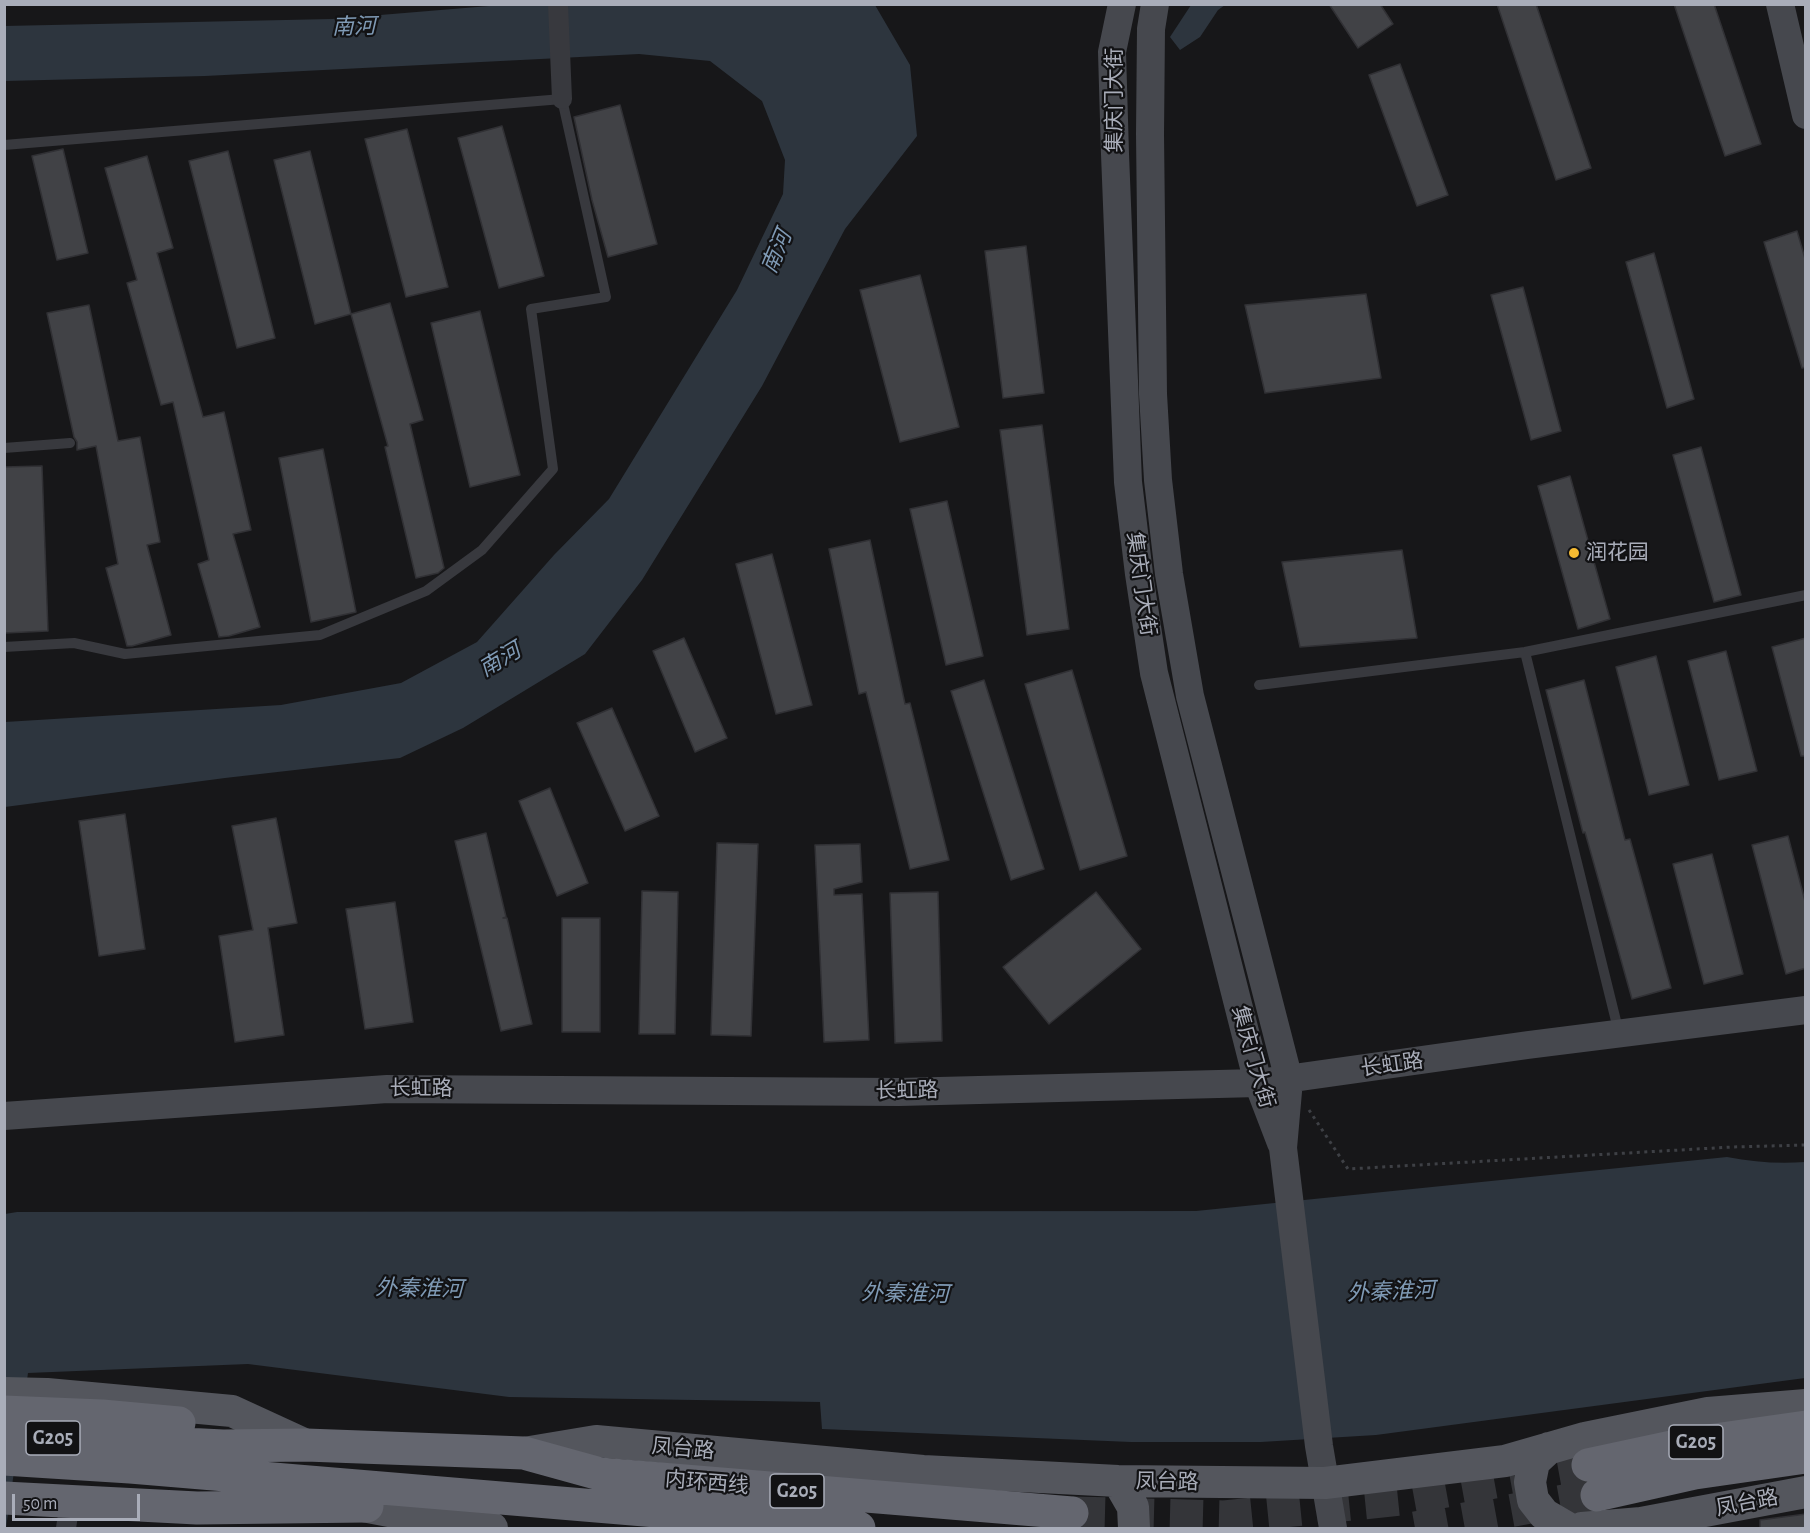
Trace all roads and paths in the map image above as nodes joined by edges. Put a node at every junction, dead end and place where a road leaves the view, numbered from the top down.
1 (558, 4) edge
2 (1122, 4) edge
3 (1780, 4) edge
4 (1153, 17) edge
5 (562, 99) junction
6 (1806, 114) edge
7 (4, 146) edge
8 (70, 443) dead end
9 (4, 448) edge
10 (1806, 595) edge
11 (4, 646) edge
12 (1526, 652) junction
13 (1258, 685) dead end
14 (1806, 1010) edge
15 (1620, 1034) junction
16 (1289, 1080) junction
17 (1258, 1083) junction
18 (1309, 1110) dead end
19 (4, 1116) edge
20 (1806, 1145) edge
21 (1284, 1155) junction
22 (4, 1393) edge
23 (1806, 1406) edge
24 (4, 1412) edge
25 (101, 1428) junction
26 (4, 1435) edge
27 (306, 1445) junction
28 (1549, 1448) junction
29 (1804, 1448) edge
30 (524, 1453) junction
31 (4, 1459) edge
32 (1588, 1464) tunnel mouth
33 (1118, 1481) junction
34 (1325, 1483) junction
35 (1806, 1492) edge
36 (1597, 1496) tunnel mouth
37 (4, 1498) edge
38 (528, 1500) junction
39 (363, 1506) junction
40 (60, 1510) edge
41 (1072, 1513) tunnel mouth
42 (492, 1528) edge
43 (859, 1528) edge
44 (1134, 1528) edge
45 (1333, 1528) edge
46 (1568, 1528) edge
47 (1582, 1528) edge

1 - 5 street
2 - 17 main road, 集庆门大街
3 - 6 main road
4 - 16 main road, 集庆门大街
5 - 7 lane
5 - 11 lane
8 - 9 lane
10 - 12 lane
12 - 13 lane
12 - 15 lane
14 - 15 main road, 长虹路
15 - 16 main road, 长虹路
16 - 17 main road, 长虹路
16 - 21 main road, 集庆门大街
17 - 19 main road, 长虹路
17 - 21 main road, 集庆门大街
18 - 20 path
21 - 34 main road, 集庆门大街
22 - 27 main road
23 - 28 main road, 凤台路
24 - 25 highway
25 - 26 highway, G205
25 - 27 highway, 内环西线
27 - 30 highway, 内环西线
28 - 34 main road, 凤台路
28 - 46 main road
29 - 32 highway, G205
29 - 36 highway
30 - 33 main road, 凤台路
30 - 41 highway, 内环西线 / G205
31 - 38 highway
33 - 34 main road, 凤台路
33 - 44 main road
34 - 45 main road, 集庆门大街
35 - 47 main road, 凤台路
37 - 40 highway
38 - 39 highway
38 - 43 highway, 内环西线 / G205
39 - 40 highway
39 - 42 main road

